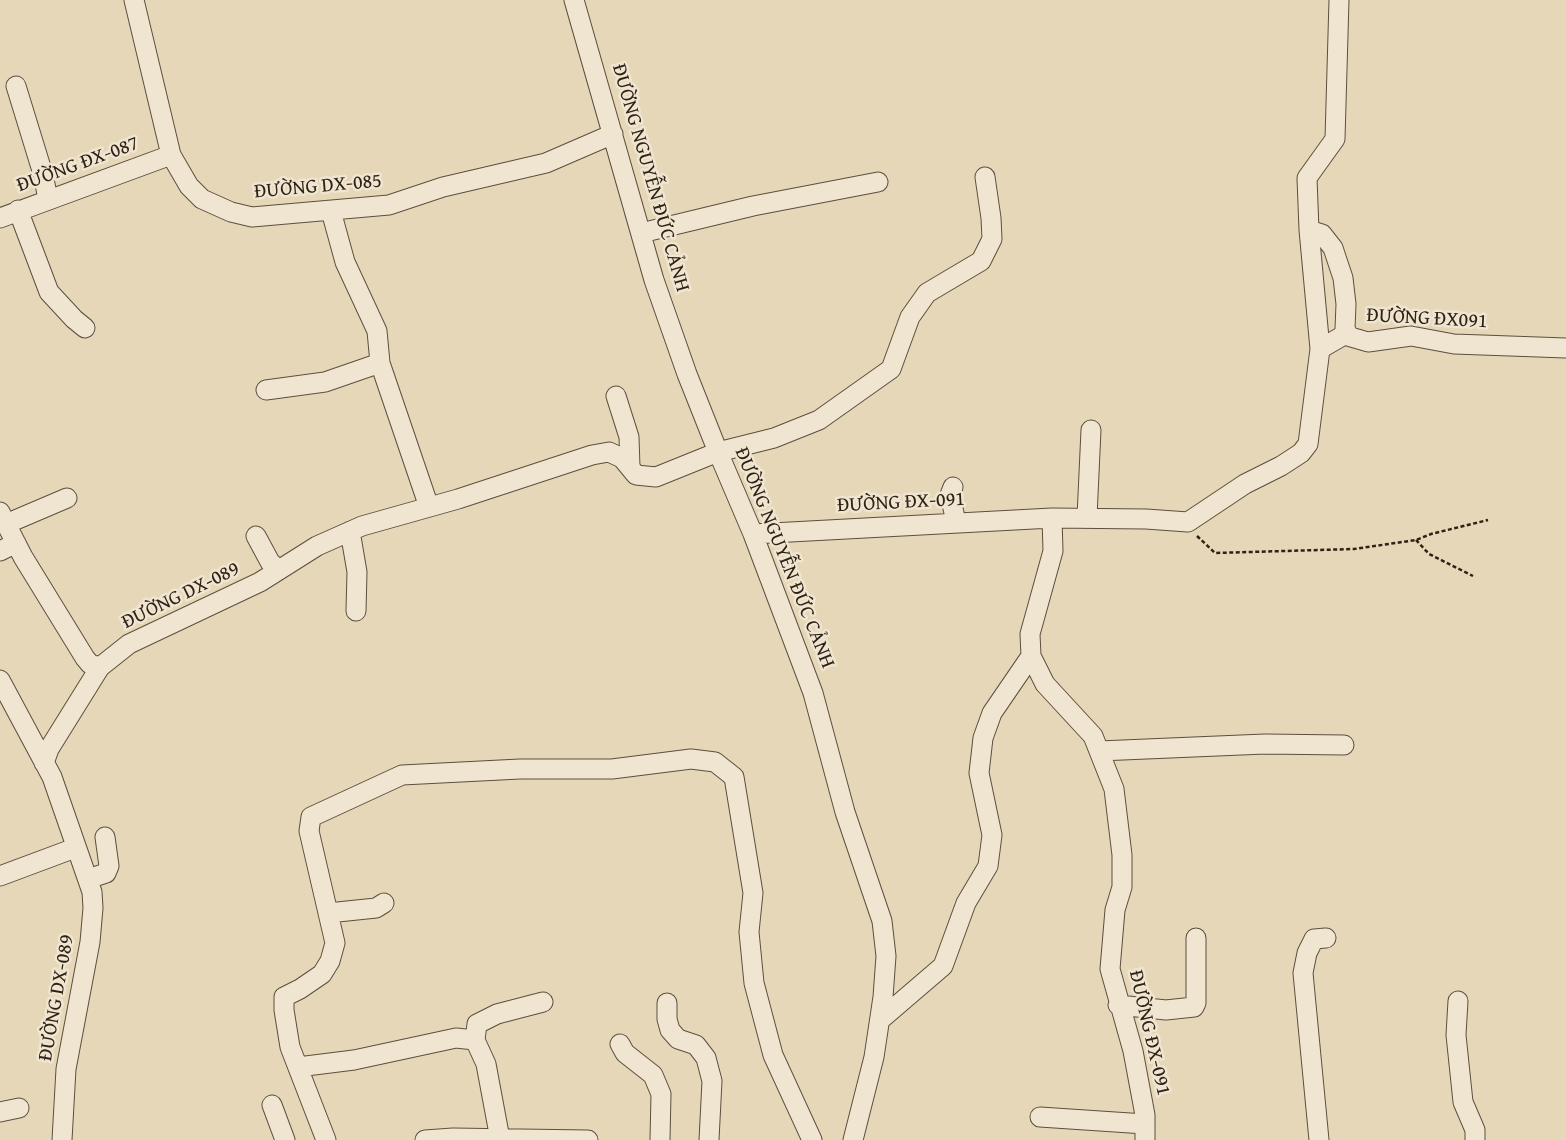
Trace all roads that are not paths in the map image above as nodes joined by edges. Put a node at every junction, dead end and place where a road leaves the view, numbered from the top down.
1 (134, 0) edge
2 (574, 0) edge
3 (1339, 0) edge
4 (16, 86) dead end
5 (613, 134) junction
6 (171, 155) junction
7 (985, 177) dead end
8 (878, 182) dead end
9 (48, 199) junction
10 (18, 210) junction
11 (331, 211) junction
12 (0, 218) edge
13 (1308, 230) junction
14 (641, 233) junction
15 (85, 328) dead end
16 (1349, 336) junction
17 (1566, 348) edge
18 (1320, 349) junction
19 (380, 363) junction
20 (266, 390) dead end
21 (616, 396) dead end
22 (1091, 430) dead end
23 (718, 452) junction
24 (630, 467) junction
25 (952, 486) dead end
26 (67, 498) dead end
27 (429, 507) junction
28 (1087, 517) junction
29 (3, 518) edge
30 (1052, 518) junction
31 (956, 522) junction
32 (350, 532) junction
33 (754, 534) junction
34 (256, 536) dead end
35 (8, 547) edge
36 (280, 570) junction
37 (356, 611) dead end
38 (1031, 656) junction
39 (100, 667) junction
40 (0, 680) edge
41 (1344, 745) dead end
42 (1099, 751) junction
43 (44, 763) junction
44 (105, 837) dead end
45 (76, 848) junction
46 (0, 876) edge
47 (88, 879) junction
48 (384, 903) dead end
49 (328, 913) junction
50 (1196, 938) dead end
51 (1326, 938) dead end
52 (1458, 1001) dead end
53 (543, 1002) dead end
54 (667, 1003) dead end
55 (1118, 1004) junction
56 (880, 1020) junction
57 (475, 1040) junction
58 (620, 1044) dead end
59 (298, 1067) junction
60 (272, 1105) dead end
61 (19, 1108) dead end
62 (0, 1112) edge
63 (1040, 1117) dead end
64 (1145, 1132) edge
65 (500, 1139) junction
66 (62, 1140) edge
67 (285, 1140) edge
68 (326, 1140) edge
69 (425, 1140) edge
70 (588, 1140) edge
71 (660, 1140) edge
72 (709, 1140) edge
73 (812, 1140) edge
74 (853, 1140) edge
75 (1319, 1140) edge
76 (1475, 1140) edge

1 - 6 street, ĐƯỜNG DX-085
2 - 5 street, ĐƯỜNG NGUYỄN ĐỨC CẢNH
3 - 13 street, ĐƯỜNG ĐX-091
4 - 9 street
5 - 11 street, ĐƯỜNG DX-085
5 - 14 street, ĐƯỜNG NGUYỄN ĐỨC CẢNH
6 - 9 street, ĐƯỜNG ĐX-087
6 - 11 street, ĐƯỜNG DX-085
7 - 23 street, ĐƯỜNG DX-089
8 - 14 street
9 - 10 street, ĐƯỜNG ĐX-087
10 - 12 street, ĐƯỜNG ĐX-087
10 - 15 street
11 - 19 street
13 - 16 street
13 - 18 street, ĐƯỜNG ĐX-091
14 - 23 street, ĐƯỜNG NGUYỄN ĐỨC CẢNH
16 - 17 street, ĐƯỜNG ĐX091
16 - 18 street, ĐƯỜNG ĐX091
18 - 28 street, ĐƯỜNG ĐX-091
19 - 20 street
19 - 27 street
21 - 24 street
22 - 28 street
23 - 24 street, ĐƯỜNG DX-089
23 - 33 street, ĐƯỜNG NGUYỄN ĐỨC CẢNH
24 - 27 street, ĐƯỜNG DX-089
25 - 31 street
26 - 29 street
27 - 32 street, ĐƯỜNG DX-089
28 - 30 street, ĐƯỜNG ĐX-091
29 - 35 street
30 - 31 street, ĐƯỜNG ĐX-091
30 - 38 street, ĐƯỜNG ĐX-091
31 - 33 street, ĐƯỜNG ĐX-091
32 - 36 street, ĐƯỜNG DX-089
32 - 37 street
33 - 56 street, ĐƯỜNG NGUYỄN ĐỨC CẢNH
34 - 36 street
35 - 39 street
36 - 39 street, ĐƯỜNG DX-089
38 - 42 street, ĐƯỜNG ĐX-091
38 - 56 street
39 - 43 street, ĐƯỜNG DX-089
40 - 43 street
41 - 42 street
42 - 55 street, ĐƯỜNG ĐX-091
43 - 45 street, ĐƯỜNG DX-089
44 - 47 street
45 - 46 street
45 - 47 street, ĐƯỜNG DX-089
47 - 66 street, ĐƯỜNG DX-089
48 - 49 street
49 - 59 street
49 - 73 street
50 - 55 street
51 - 75 street
52 - 76 street
53 - 57 street
54 - 72 street
55 - 64 street, ĐƯỜNG ĐX-091
56 - 74 street, ĐƯỜNG NGUYỄN ĐỨC CẢNH
57 - 59 street
57 - 65 street
58 - 71 street
59 - 68 street
60 - 67 street
61 - 62 street
63 - 64 street
65 - 69 street
65 - 70 street

